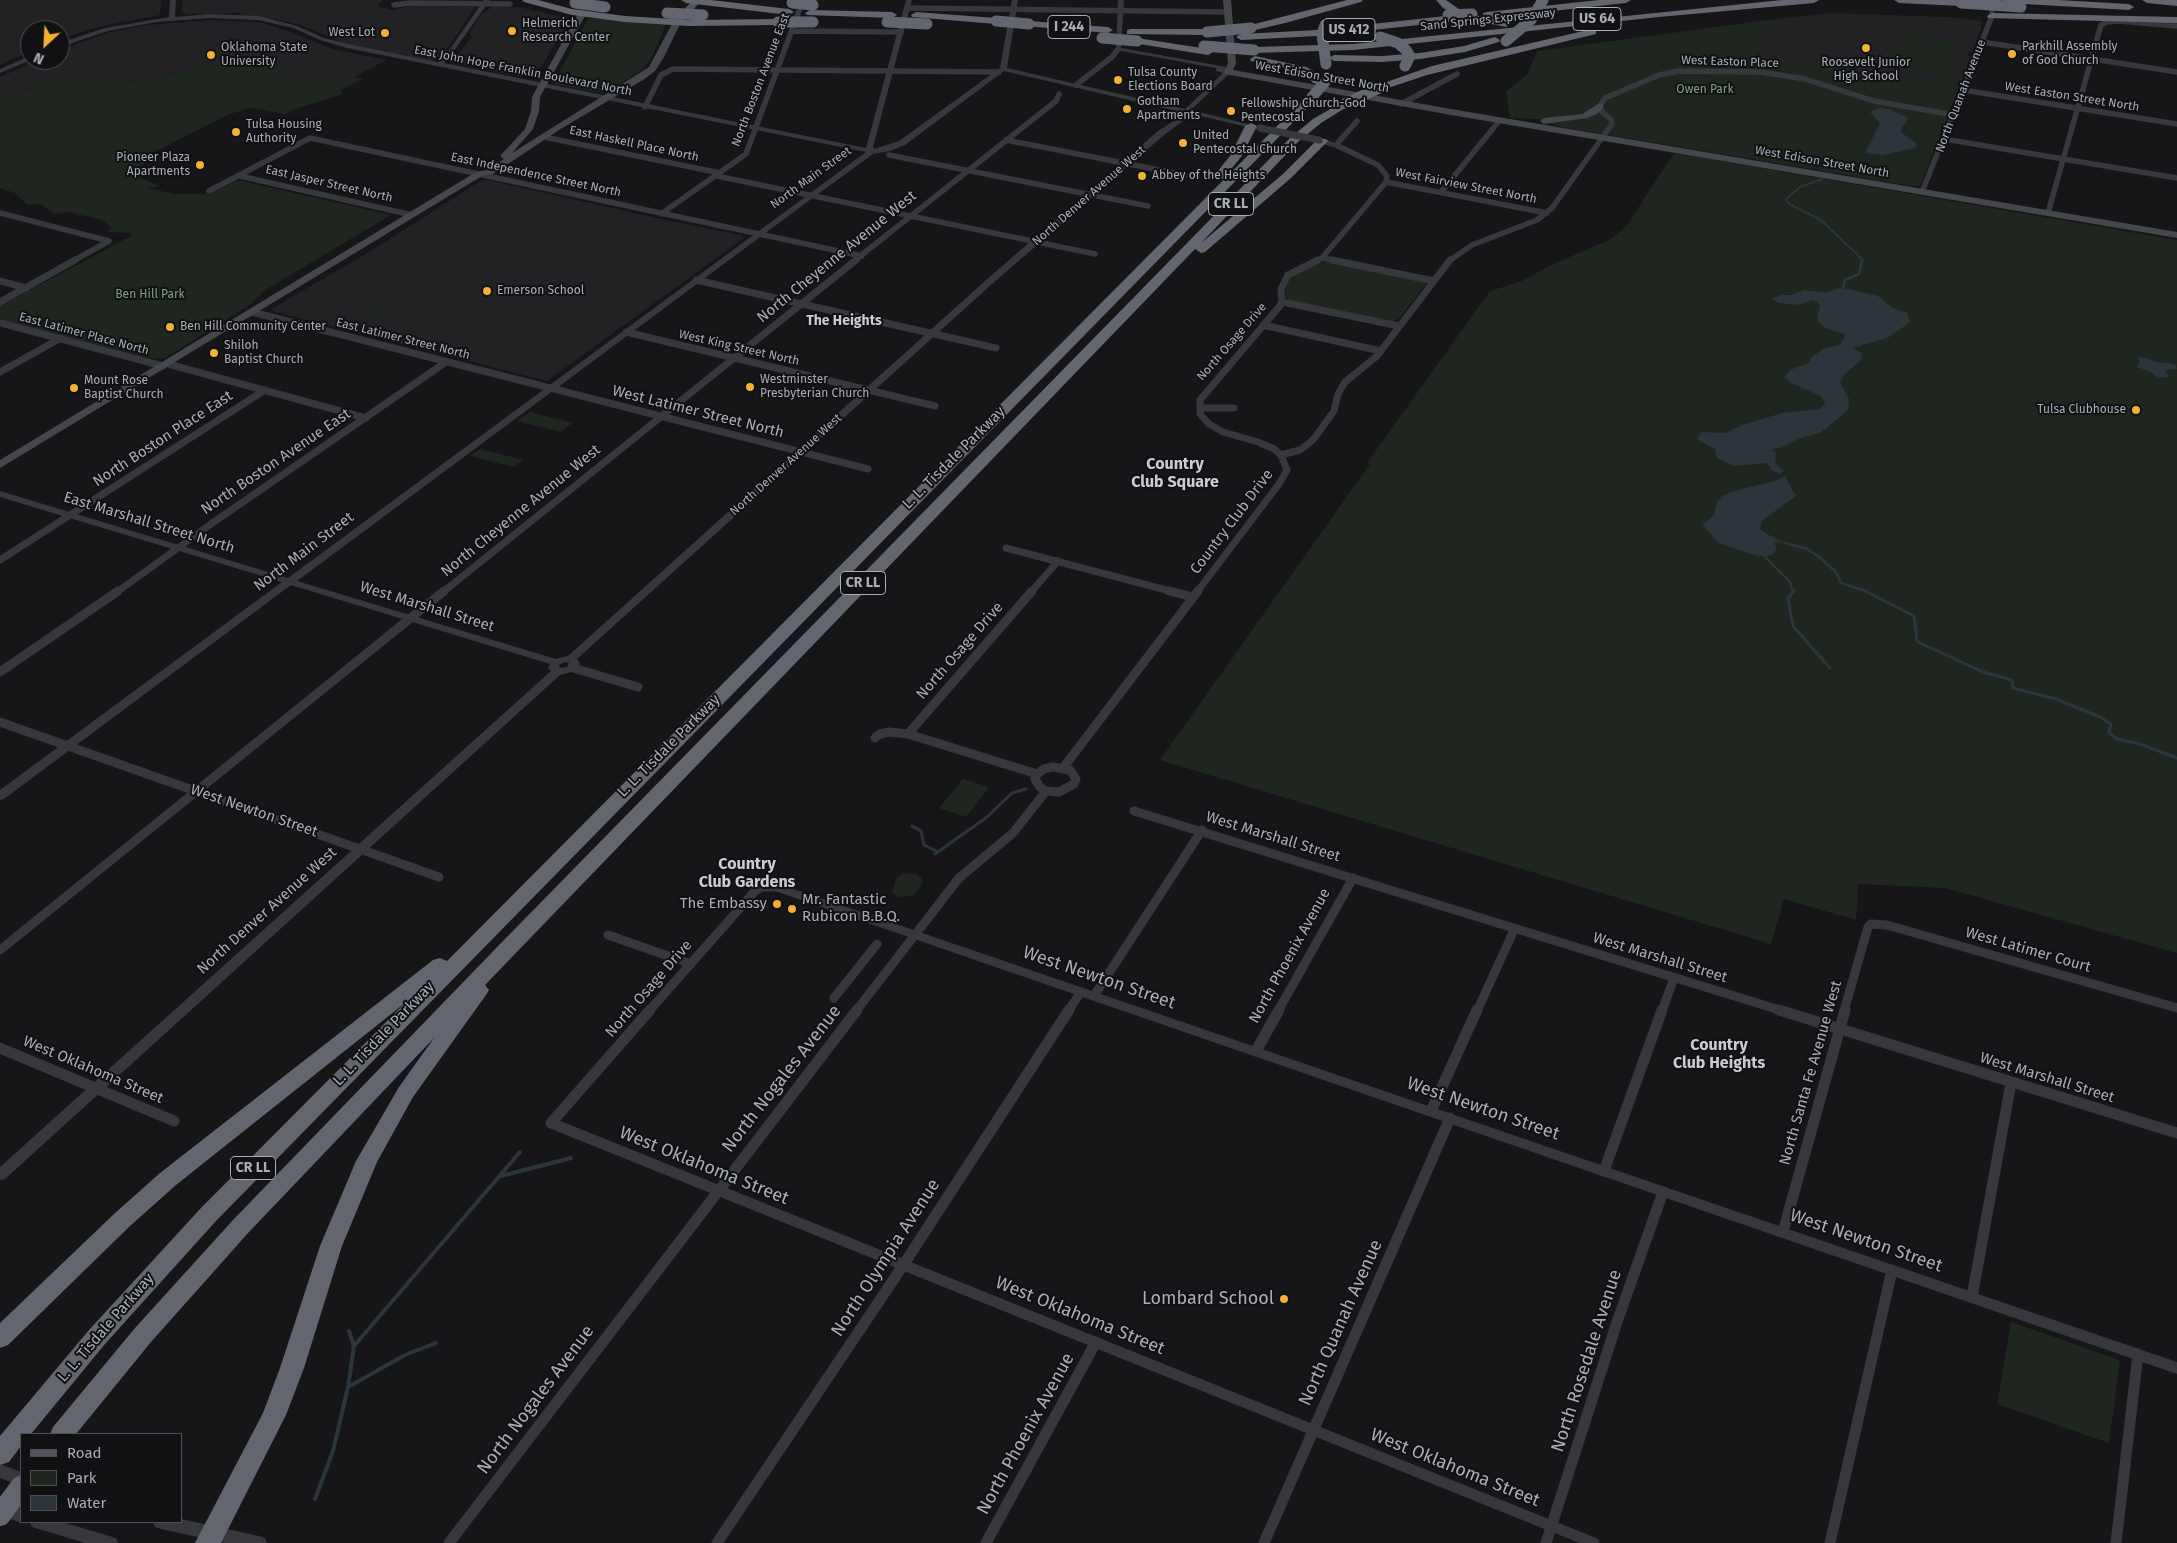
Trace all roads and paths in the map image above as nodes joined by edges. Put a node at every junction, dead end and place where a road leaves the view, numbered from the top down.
1 (173, 0) edge
2 (527, 0) edge
3 (562, 0) edge
4 (594, 0) edge
5 (686, 0) edge
6 (768, 0) edge
7 (803, 0) edge
8 (909, 0) edge
9 (1015, 0) edge
10 (1121, 0) edge
11 (1227, 0) edge
12 (1441, 0) edge
13 (1542, 0) edge
14 (1626, 0) edge
15 (1814, 0) edge
16 (1900, 0) edge
17 (1988, 0) edge
18 (2007, 0) edge
19 (2147, 0) edge
20 (697, 1) edge
21 (1362, 1) edge
22 (486, 2) edge
23 (1772, 3) junction
24 (2177, 3) edge
25 (510, 4) dead end
26 (2020, 4) edge
27 (394, 6) dead end
28 (907, 8) junction
29 (1013, 9) junction
30 (2177, 9) edge
31 (1121, 10) junction
32 (1227, 12) junction
33 (785, 13) junction
34 (582, 14) junction
35 (812, 14) junction
36 (1388, 14) dead end
37 (1659, 14) junction
38 (2177, 15) edge
39 (1452, 16) junction
40 (1992, 16) junction
41 (172, 18) junction
42 (1357, 18) dead end
43 (2177, 20) edge
44 (677, 22) junction
45 (995, 25) junction
46 (2177, 26) edge
47 (792, 31) junction
48 (901, 32) junction
49 (1134, 36) junction
50 (1240, 37) junction
51 (1324, 41) junction
52 (1501, 41) junction
53 (70, 42) edge
54 (1205, 42) junction
55 (1982, 42) junction
56 (1118, 49) junction
57 (1254, 55) junction
58 (2092, 59) junction
59 (20, 62) edge
60 (438, 65) junction
61 (777, 70) junction
62 (1001, 70) junction
63 (0, 71) edge
64 (1229, 71) junction
65 (891, 72) junction
66 (1424, 72) junction
67 (2177, 72) edge
68 (1457, 74) dead end
69 (1076, 85) junction
70 (542, 86) junction
71 (1964, 88) junction
72 (1059, 94) dead end
73 (1312, 97) junction
74 (606, 99) junction
75 (1342, 102) junction
76 (1404, 102) junction
77 (1600, 106) junction
78 (2079, 106) junction
79 (645, 107) junction
80 (1184, 113) junction
81 (1954, 115) junction
82 (1500, 120) junction
83 (2177, 120) edge
84 (1357, 121) dead end
85 (1516, 122) junction
86 (2177, 124) edge
87 (1255, 127) junction
88 (756, 128) junction
89 (544, 136) junction
90 (1602, 137) junction
91 (1944, 139) junction
92 (1006, 140) junction
93 (1320, 141) junction
94 (902, 143) junction
95 (1336, 144) junction
96 (871, 152) junction
97 (890, 155) junction
98 (2064, 159) junction
99 (1126, 163) junction
100 (967, 170) junction
101 (479, 174) junction
102 (719, 175) junction
103 (1185, 175) dead end
104 (240, 176) junction
105 (2177, 178) edge
106 (1386, 182) junction
107 (209, 191) dead end
108 (1441, 192) junction
109 (1922, 192) junction
110 (1090, 195) junction
111 (810, 196) junction
112 (1148, 206) dead end
113 (0, 213) edge
114 (1547, 213) junction
115 (2048, 213) junction
116 (661, 214) junction
117 (412, 215) junction
118 (910, 216) junction
119 (758, 234) junction
120 (2177, 235) edge
121 (1036, 242) junction
122 (1166, 244) junction
123 (1095, 254) dead end
124 (862, 256) junction
125 (1322, 258) junction
126 (1169, 267) junction
127 (696, 280) junction
128 (1434, 281) junction
129 (0, 282) edge
130 (26, 288) junction
131 (0, 302) edge
132 (1282, 302) junction
133 (801, 304) junction
134 (252, 312) junction
135 (0, 323) edge
136 (1263, 325) junction
137 (1399, 326) junction
138 (626, 332) junction
139 (932, 334) junction
140 (59, 339) junction
141 (996, 348) dead end
142 (1381, 351) junction
143 (734, 358) junction
144 (446, 362) junction
145 (165, 365) junction
146 (0, 372) edge
147 (550, 388) junction
148 (265, 390) junction
149 (869, 390) junction
150 (935, 406) dead end
151 (1234, 408) dead end
152 (1200, 411) junction
153 (660, 416) junction
154 (366, 418) junction
155 (800, 452) junction
156 (1281, 455) junction
157 (0, 465) edge
158 (868, 469) dead end
159 (0, 494) edge
160 (70, 515) junction
161 (179, 547) junction
162 (1006, 548) dead end
163 (0, 560) edge
164 (1058, 561) junction
165 (289, 582) junction
166 (1193, 597) junction
167 (410, 618) junction
168 (572, 664) junction
169 (557, 666) junction
170 (0, 672) edge
171 (638, 687) dead end
172 (0, 722) edge
173 (908, 734) junction
174 (875, 738) dead end
175 (68, 746) junction
176 (1063, 768) junction
177 (1038, 774) junction
178 (1046, 790) junction
179 (196, 791) junction
180 (0, 796) edge
181 (1134, 811) dead end
182 (1202, 830) junction
183 (360, 848) junction
184 (440, 877) dead end
185 (1353, 878) junction
186 (776, 887) joint
187 (1871, 924) joint
188 (492, 925) junction
189 (1515, 928) junction
190 (608, 935) dead end
191 (914, 936) junction
192 (877, 944) dead end
193 (510, 946) junction
194 (0, 950) edge
195 (691, 964) junction
196 (1674, 978) junction
197 (1087, 994) junction
198 (834, 998) dead end
199 (2177, 1008) edge
200 (1840, 1029) junction
201 (0, 1048) edge
202 (1256, 1051) junction
203 (2012, 1083) junction
204 (96, 1088) junction
205 (1431, 1111) junction
206 (1450, 1118) junction
207 (174, 1121) dead end
208 (551, 1123) joint
209 (2177, 1133) edge
210 (1604, 1171) junction
211 (0, 1175) edge
212 (717, 1191) junction
213 (1663, 1192) junction
214 (1783, 1232) junction
215 (904, 1264) junction
216 (1892, 1270) junction
217 (1972, 1297) junction
218 (0, 1338) edge
219 (1096, 1342) junction
220 (2138, 1354) junction
221 (2177, 1364) edge
222 (1314, 1429) junction
223 (63, 1433) edge
224 (0, 1454) edge
225 (0, 1471) edge
226 (20, 1479) edge
227 (20, 1488) edge
228 (0, 1509) edge
229 (0, 1515) edge
230 (20, 1516) edge
231 (41, 1523) edge
232 (164, 1523) edge
233 (1552, 1526) junction
234 (211, 1538) edge
235 (110, 1543) edge
236 (259, 1543) edge
237 (449, 1543) edge
238 (717, 1543) edge
239 (986, 1543) edge
240 (1264, 1543) edge
241 (1546, 1543) edge
242 (1594, 1543) edge
243 (1830, 1543) edge
244 (2116, 1543) edge

1 - 41 street
2 - 34 highway
3 - 33 highway, bridge
4 - 34 main road
5 - 20 highway
6 - 33 highway
7 - 47 street, North Boston Avenue East
8 - 28 street, North Main Street
9 - 29 street
10 - 31 street
11 - 32 main road
12 - 37 highway, US 64
13 - 52 highway, bridge
14 - 39 highway, Sand Springs Expressway / US 412, bridge
15 - 23 highway, Sand Springs Expressway / US 64
16 - 26 highway, bridge
17 - 40 street
18 - 26 highway
19 - 24 highway
20 - 33 highway
20 - 44 main road
21 - 51 highway, CR LL, bridge
21 - 54 highway, bridge
22 - 25 street
22 - 27 street
22 - 60 street
23 - 37 highway, Sand Springs Expressway / US 64
23 - 66 highway
26 - 30 highway
26 - 38 highway
28 - 29 street
28 - 48 street, North Main Street
29 - 31 street
29 - 62 street
31 - 32 street
31 - 56 street
32 - 64 main road
33 - 35 highway, bridge
33 - 35 highway
33 - 44 highway
34 - 44 highway
34 - 70 main road
35 - 45 highway, I 244, bridge
35 - 45 highway, I 244
36 - 39 highway
37 - 57 highway, Sand Springs Expressway / US 412
39 - 50 highway, Sand Springs Expressway / US 412
40 - 43 highway
40 - 55 street, North Quanah Avenue
41 - 53 street, East John Hope Franklin Boulevard North
41 - 60 street, East John Hope Franklin Boulevard North
42 - 51 highway
44 - 74 main road
45 - 49 highway, I 244, bridge
46 - 58 street
47 - 48 street
47 - 61 street, North Boston Avenue East
48 - 65 street, North Main Street
49 - 54 highway
49 - 54 highway, Sand Springs Expressway / US 412
50 - 54 highway, Sand Springs Expressway / US 412
50 - 75 highway, bridge
51 - 73 highway, L. L. Tisdale Parkway / CR LL, bridge
52 - 57 highway
52 - 66 highway, CR LL
54 - 57 highway
55 - 58 street
55 - 71 street, North Quanah Avenue
56 - 64 street, West Edison Street North
56 - 69 street
57 - 73 highway
58 - 67 street
58 - 78 street
59 - 63 street
60 - 70 street, East John Hope Franklin Boulevard North
61 - 65 street
61 - 79 street
61 - 88 street, North Boston Avenue East
62 - 65 street, West Fairview Street North
62 - 69 street, West Fairview Street North
62 - 94 street
64 - 76 main road, West Edison Street North
64 - 80 street, North Denver Avenue West
65 - 96 street, North Main Street
66 - 75 highway, L. L. Tisdale Parkway / CR LL, bridge
68 - 76 street
69 - 80 street, West Fairview Street North
70 - 74 street, East John Hope Franklin Boulevard North
70 - 101 main road
71 - 78 street, West Easton Street North
71 - 81 street, North Quanah Avenue
72 - 92 street, North Cheyenne Avenue West
73 - 122 highway, L. L. Tisdale Parkway / CR LL
74 - 79 street, East John Hope Franklin Boulevard North
74 - 89 main road
75 - 126 highway, L. L. Tisdale Parkway / CR LL
76 - 82 main road, West Edison Street North
77 - 81 street, West Easton Place
77 - 85 main road
77 - 90 street, Country Club Drive
78 - 83 street, West Easton Street North
78 - 86 street, West Easton Street North
78 - 98 street
79 - 88 street, East John Hope Franklin Boulevard North
80 - 87 street, West Fairview Street North
80 - 99 street, North Denver Avenue West
81 - 91 street, North Quanah Avenue
82 - 85 main road, West Edison Street North
82 - 108 street
84 - 95 street
85 - 90 main road, West Edison Street North
87 - 93 street, West Fairview Street North, bridge
87 - 122 highway
88 - 96 street, East John Hope Franklin Boulevard North
88 - 102 street, North Boston Avenue East
89 - 101 main road
89 - 102 street, East Haskell Place North
90 - 109 main road, West Edison Street North
90 - 114 street, Country Club Drive
91 - 98 street
91 - 109 street, North Quanah Avenue
92 - 99 street
92 - 100 street, North Cheyenne Avenue West
93 - 95 street, West Fairview Street North
93 - 126 highway
94 - 96 street
94 - 97 street
95 - 106 street, West Fairview Street North
96 - 97 street, East John Hope Franklin Boulevard North
96 - 111 street, North Main Street
97 - 100 street
98 - 105 street
98 - 115 street
99 - 103 street
99 - 110 street, North Denver Avenue West
100 - 110 street
100 - 118 street, North Cheyenne Avenue West
101 - 104 street, East Independence Street North
101 - 116 street, East Independence Street North
101 - 117 main road
102 - 111 street, East Haskell Place North
102 - 116 street, North Boston Avenue East
104 - 107 street
104 - 117 street, East Jasper Street North
106 - 108 street, West Fairview Street North
106 - 125 street, North Osage Drive
108 - 114 street, West Fairview Street North
109 - 115 main road, West Edison Street North
110 - 112 street
110 - 121 street, North Denver Avenue West
111 - 118 street, East Haskell Place North
111 - 119 street, North Main Street
113 - 130 street
114 - 128 street, Country Club Drive
115 - 120 main road, West Edison Street North
116 - 119 street, East Independence Street North
117 - 134 main road
118 - 121 street, East Haskell Place North
118 - 124 street, North Cheyenne Avenue West
119 - 124 street, East Independence Street North
119 - 127 street, North Main Street
121 - 123 street, East Haskell Place North
121 - 139 street, North Denver Avenue West
122 - 188 highway, L. L. Tisdale Parkway / CR LL
124 - 133 street, North Cheyenne Avenue West
125 - 128 street
125 - 132 street, North Osage Drive
126 - 193 highway, L. L. Tisdale Parkway / CR LL
127 - 133 street
127 - 138 street, North Main Street
128 - 137 street, Country Club Drive
129 - 130 street
130 - 131 street
132 - 136 street, North Osage Drive
132 - 137 street
133 - 139 street
133 - 143 street, North Cheyenne Avenue West
134 - 144 street, East Latimer Street North
134 - 145 main road
135 - 140 street, East Latimer Place North
136 - 142 street
136 - 152 street, North Osage Drive
137 - 142 street, Country Club Drive
138 - 143 street, West King Street North
138 - 147 street, North Main Street
139 - 141 street
139 - 149 street, North Denver Avenue West
140 - 145 street, East Latimer Place North
140 - 146 street
142 - 156 street, Country Club Drive
143 - 149 street, West King Street North
143 - 153 street, North Cheyenne Avenue West
144 - 147 street, East Latimer Street North
144 - 154 street, North Boston Avenue East
145 - 148 street, East Latimer Place North
145 - 157 main road
147 - 153 street, West Latimer Street North
147 - 165 street, North Main Street
148 - 154 street, East Latimer Place North
148 - 160 street, North Boston Place East
149 - 150 street, West King Street North
149 - 155 street, North Denver Avenue West
151 - 152 street
152 - 156 street
153 - 155 street, West Latimer Street North
153 - 167 street, North Cheyenne Avenue West
154 - 161 street, North Boston Avenue East
155 - 158 street, West Latimer Street North
155 - 168 street, North Denver Avenue West
156 - 166 street, Country Club Drive
159 - 160 street, East Marshall Street North
160 - 161 street, East Marshall Street North
160 - 163 street, North Boston Place East
161 - 165 street, East Marshall Street North
161 - 170 street, North Boston Avenue East
162 - 164 street
164 - 166 street
164 - 173 street, North Osage Drive
165 - 167 street, West Marshall Street
165 - 175 street, North Main Street
166 - 176 street, Country Club Drive
167 - 169 street, West Marshall Street
167 - 179 street, North Cheyenne Avenue West
168 - 169 street
168 - 171 street
169 - 183 street, North Denver Avenue West
172 - 175 street, West Newton Street
173 - 174 street
173 - 177 street
175 - 179 street, West Newton Street
175 - 180 street, North Main Street
176 - 177 street
176 - 178 street
177 - 178 street
178 - 191 street, North Nogales Avenue
179 - 183 street, West Newton Street
179 - 194 street, North Cheyenne Avenue West
181 - 182 street, West Marshall Street
182 - 185 street, West Marshall Street
182 - 197 street, North Olympia Avenue
183 - 184 street, West Newton Street
183 - 204 street, North Denver Avenue West
185 - 189 street, West Marshall Street
185 - 202 street, North Phoenix Avenue
186 - 191 street, West Newton Street
186 - 195 street, North Osage Drive
187 - 199 street, West Latimer Court
187 - 200 street, North Santa Fe Avenue West
188 - 218 highway
188 - 224 highway, L. L. Tisdale Parkway / CR LL
189 - 196 street, West Marshall Street
189 - 205 street
190 - 195 street
191 - 197 street, West Newton Street
191 - 212 street, North Nogales Avenue
192 - 198 street
193 - 223 highway, L. L. Tisdale Parkway / CR LL
193 - 234 highway
195 - 208 street, North Osage Drive
196 - 200 street, West Marshall Street
196 - 210 street
197 - 202 street, West Newton Street
197 - 215 street, North Olympia Avenue
200 - 203 street, West Marshall Street
200 - 214 street, North Santa Fe Avenue West
201 - 204 street, West Oklahoma Street
202 - 205 street, West Newton Street
203 - 209 street, West Marshall Street
203 - 217 street
204 - 207 street, West Oklahoma Street
204 - 211 street, North Denver Avenue West
205 - 206 street, West Newton Street
206 - 210 street, West Newton Street
206 - 222 street, North Quanah Avenue
208 - 212 street, West Oklahoma Street
210 - 213 street, West Newton Street
212 - 215 street, West Oklahoma Street
212 - 237 street, North Nogales Avenue
213 - 214 street, West Newton Street
213 - 233 street, North Rosedale Avenue
214 - 216 street, West Newton Street
215 - 219 street, West Oklahoma Street
215 - 238 street, North Olympia Avenue
216 - 217 street, West Newton Street
216 - 243 street
217 - 220 street, West Newton Street
219 - 222 street, West Oklahoma Street
219 - 239 street, North Phoenix Avenue
220 - 221 street, West Newton Street
220 - 244 street
222 - 233 street, West Oklahoma Street
222 - 240 street, North Quanah Avenue
225 - 226 street
227 - 229 highway, bridge
228 - 230 street
231 - 235 street
232 - 234 street
233 - 241 street, North Rosedale Avenue
233 - 242 street, West Oklahoma Street
234 - 236 street

